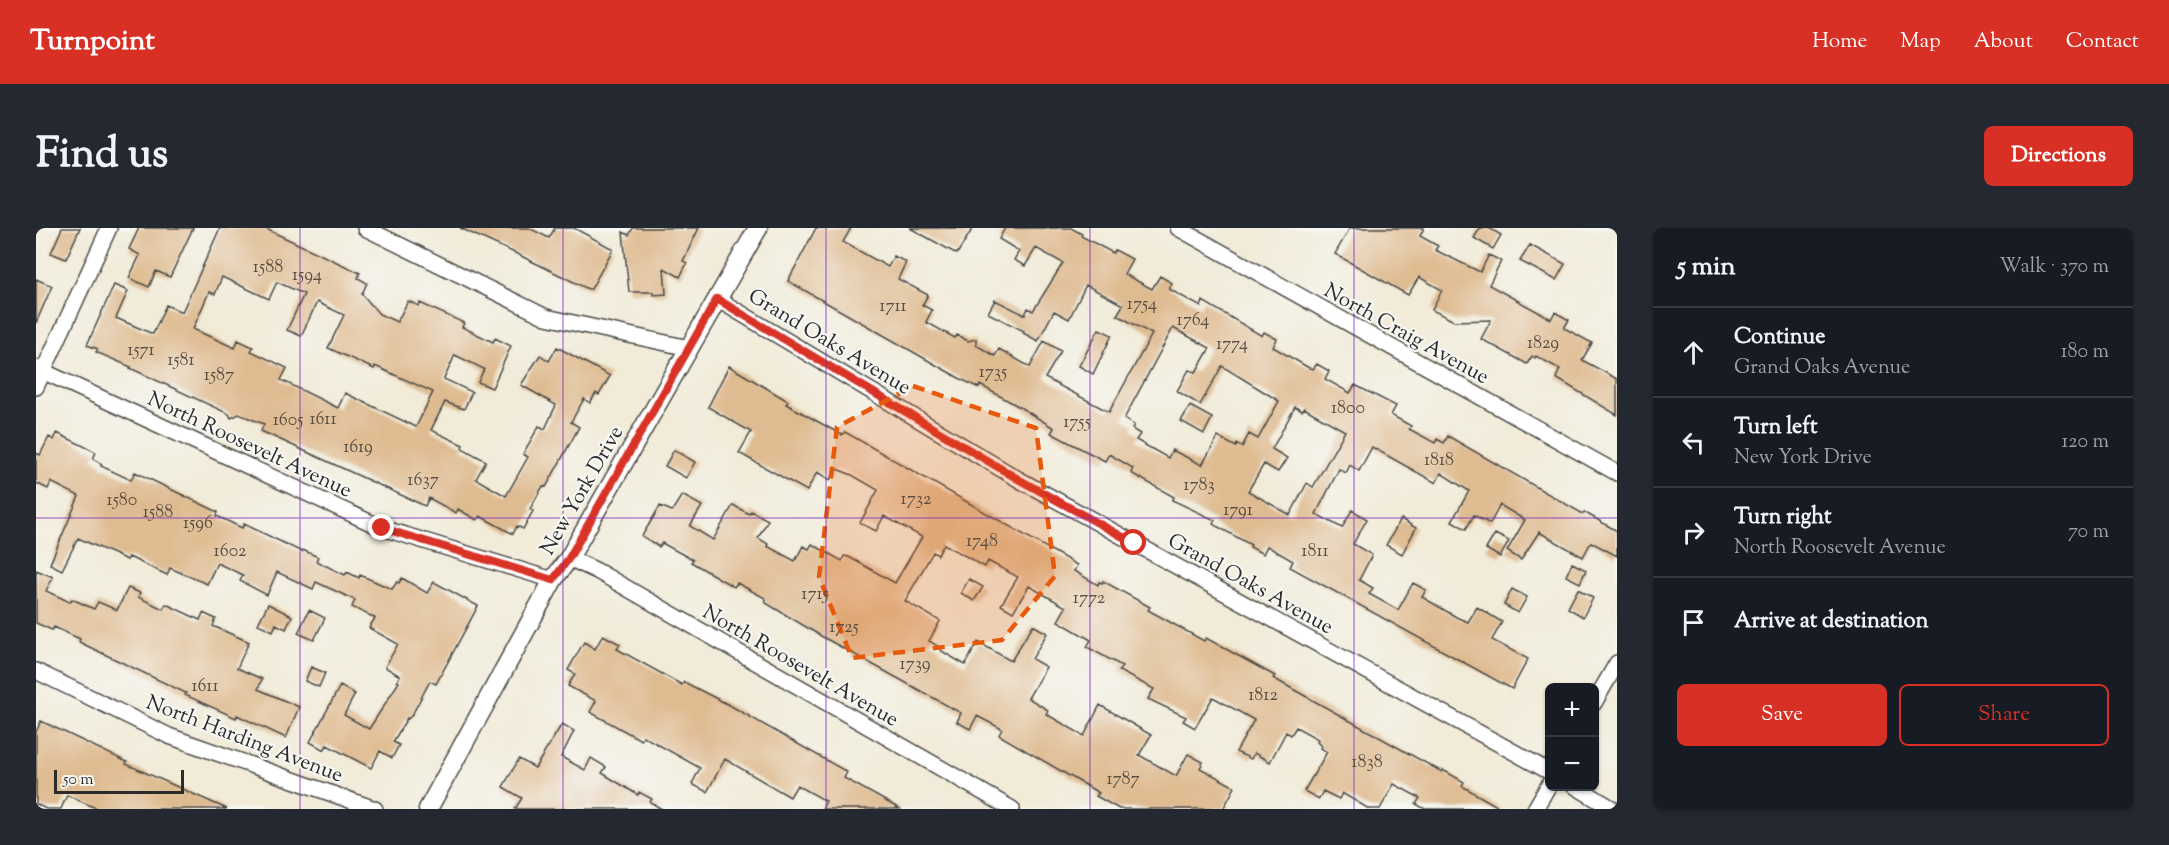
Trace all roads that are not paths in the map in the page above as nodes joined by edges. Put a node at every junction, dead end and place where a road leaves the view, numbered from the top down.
1 (109, 228) edge
2 (365, 228) edge
3 (758, 228) edge
4 (1178, 228) edge
5 (717, 299) junction
6 (689, 348) junction
7 (39, 370) edge
8 (36, 387) edge
9 (1617, 474) edge
10 (569, 558) junction
11 (553, 580) junction
12 (1617, 663) edge
13 (36, 671) edge
14 (1599, 694) edge
15 (1545, 769) edge
16 (1545, 791) edge
17 (1583, 791) edge
18 (375, 809) edge
19 (428, 809) edge
20 (1012, 809) edge
21 (1535, 809) edge
22 (1613, 809) edge

1 - 7 street
2 - 6 street
3 - 5 street, New York Drive
4 - 9 street, North Craig Avenue
5 - 6 street, New York Drive
5 - 15 street, Grand Oaks Avenue
6 - 10 street, New York Drive
7 - 8 street
7 - 11 street, North Roosevelt Avenue
10 - 11 street, New York Drive
10 - 20 street, North Roosevelt Avenue
11 - 19 street, New York Drive
12 - 14 street
13 - 18 street, North Harding Avenue
16 - 21 street
17 - 22 street

